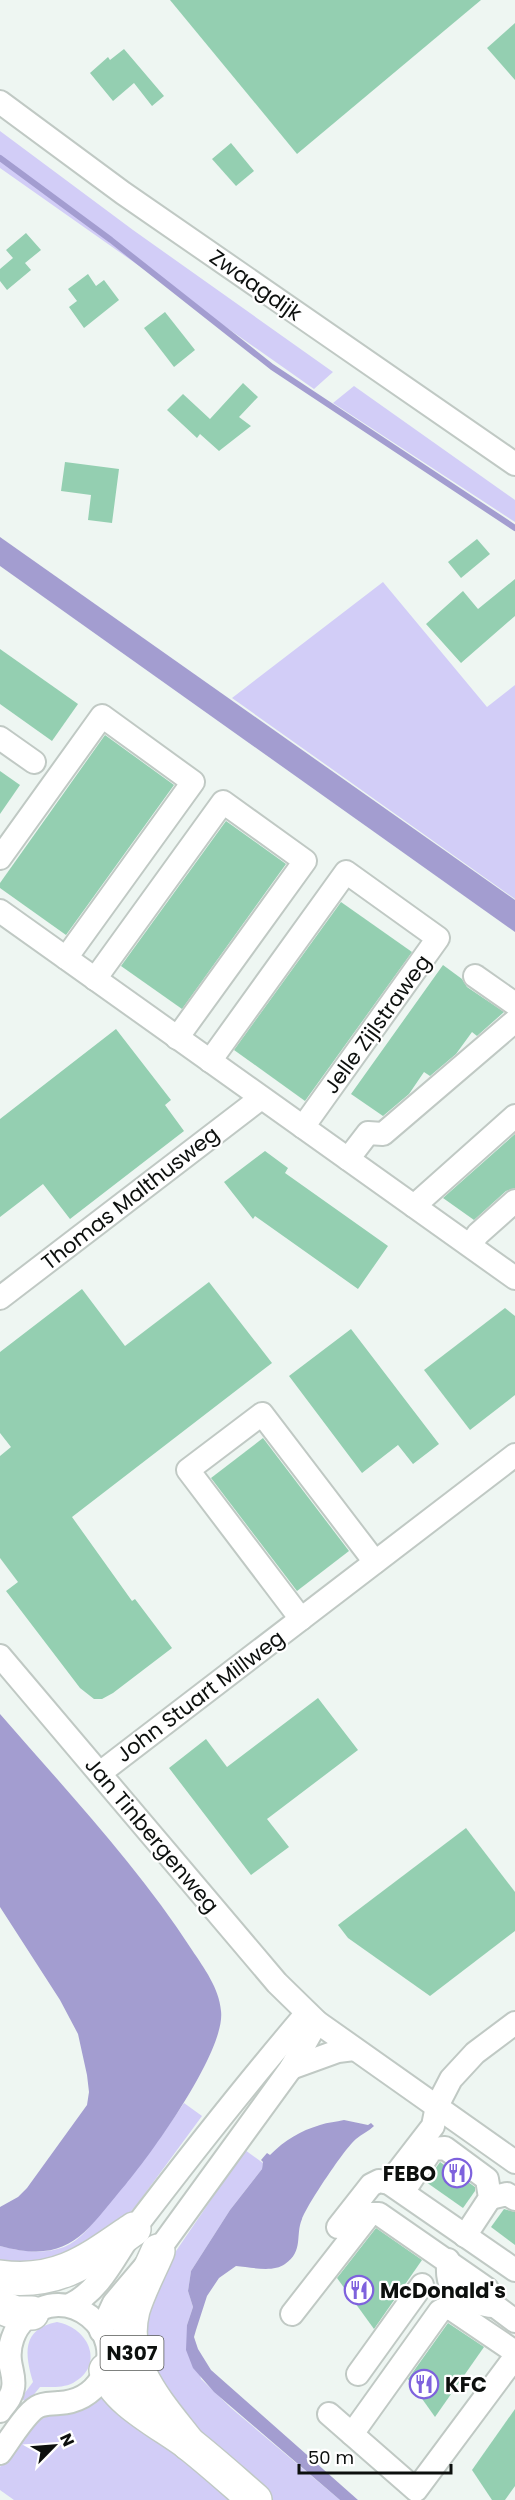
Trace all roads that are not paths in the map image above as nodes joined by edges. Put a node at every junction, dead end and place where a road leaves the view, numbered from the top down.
1 (0, 102) edge
2 (515, 464) edge
3 (0, 738) edge
4 (34, 762) dead end
5 (0, 858) edge
6 (0, 911) edge
7 (66, 958) junction
8 (476, 976) dead end
9 (95, 979) junction
10 (515, 1004) edge
11 (515, 1021) edge
12 (177, 1038) junction
13 (210, 1061) junction
14 (261, 1098) junction
15 (515, 1116) edge
16 (303, 1127) junction
17 (348, 1159) junction
18 (515, 1201) edge
19 (414, 1206) junction
20 (470, 1245) junction
21 (515, 1278) edge
22 (0, 1298) edge
23 (515, 1455) edge
24 (375, 1562) junction
25 (301, 1619) junction
26 (0, 1656) edge
27 (100, 1773) junction
28 (312, 2018) junction
29 (515, 2023) edge
30 (354, 2049) junction
31 (291, 2068) junction
32 (437, 2106) junction
33 (515, 2162) edge
34 (396, 2187) junction
35 (490, 2198) junction
36 (515, 2199) edge
37 (338, 2227) dead end
38 (134, 2229) junction
39 (465, 2235) junction
40 (158, 2251) junction
41 (515, 2270) edge
42 (0, 2277) edge
43 (422, 2284) dead end
44 (70, 2305) junction
45 (0, 2307) edge
46 (32, 2313) junction
47 (292, 2314) dead end
48 (515, 2321) edge
49 (101, 2331) junction
50 (515, 2352) edge
51 (106, 2370) junction
52 (511, 2372) edge
53 (358, 2374) dead end
54 (0, 2411) edge
55 (329, 2414) dead end
56 (352, 2434) junction
57 (189, 2444) junction
58 (0, 2454) edge
59 (421, 2495) edge
60 (255, 2500) edge

1 - 2 street, Zwaagdijk
3 - 4 street
5 - 7 street
6 - 7 street
7 - 9 street
8 - 10 street
9 - 12 street
9 - 12 street
11 - 17 street
12 - 13 street
13 - 14 street
13 - 16 street, Jelle Zijlstraweg
14 - 16 street
14 - 22 street, Thomas Malthusweg
15 - 19 street
16 - 17 street
17 - 19 street
18 - 20 street
19 - 20 street
20 - 21 street
23 - 24 street, John Stuart Millweg
24 - 25 street, John Stuart Millweg
24 - 25 street, John Stuart Millweg
25 - 27 street, John Stuart Millweg
26 - 27 street, Jan Tinbergenweg
27 - 28 street, Jan Tinbergenweg
28 - 30 street, Jan Tinbergenweg
28 - 31 street
28 - 38 street
29 - 32 street
30 - 31 street
30 - 32 street, Jan Tinbergenweg
31 - 40 street
32 - 33 street, Jan Tinbergenweg
32 - 34 street
34 - 35 street
34 - 37 street
34 - 39 street
35 - 36 street
35 - 39 street
38 - 42 highway
38 - 44 street
39 - 41 street
40 - 49 street
40 - 57 highway, N307
43 - 53 street
44 - 46 street
44 - 49 street
45 - 46 highway
46 - 54 street
47 - 48 street
49 - 51 street
50 - 56 street
51 - 57 highway, N307
51 - 58 street
52 - 59 street
55 - 56 street
56 - 59 street
57 - 60 highway, N307

